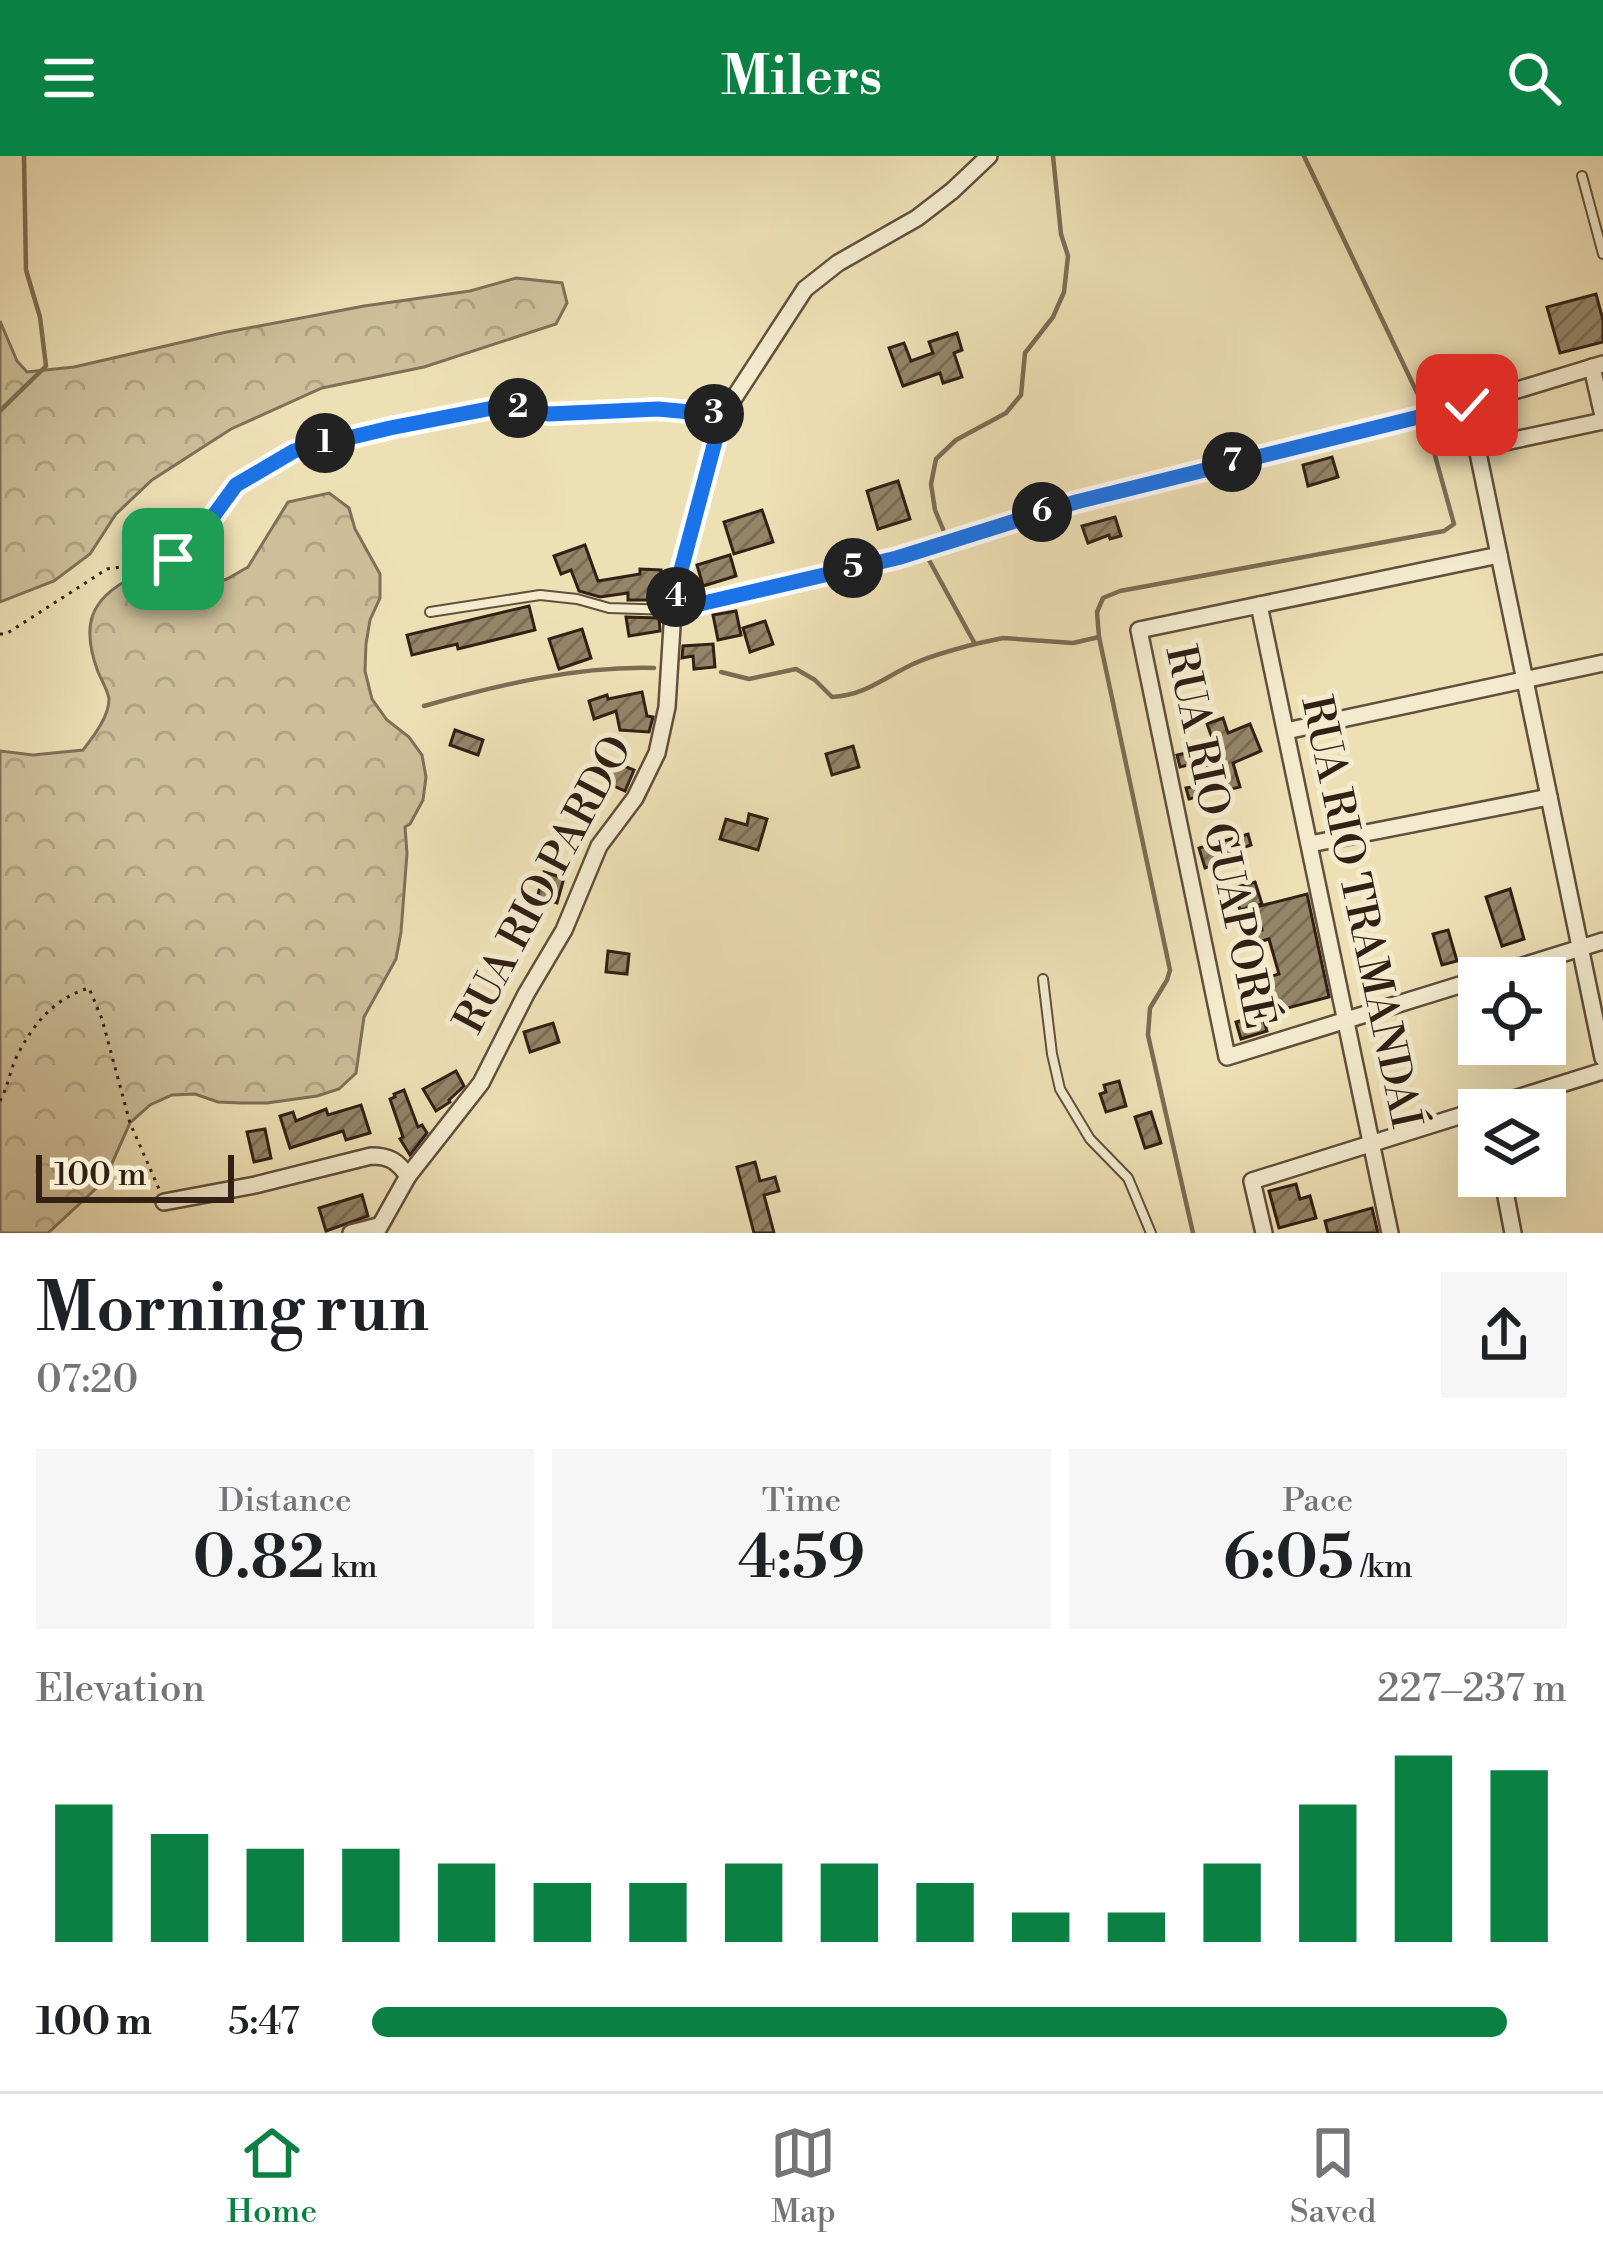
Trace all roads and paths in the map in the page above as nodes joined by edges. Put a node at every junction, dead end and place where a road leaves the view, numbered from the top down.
1 (988, 156) edge
2 (1582, 176) dead end
3 (1603, 254) edge
4 (1597, 366) edge
5 (722, 415) junction
6 (1435, 415) junction
7 (1603, 418) edge
8 (1477, 448) junction
9 (1499, 555) junction
10 (1259, 605) junction
11 (674, 610) junction
12 (430, 612) dead end
13 (0, 634) edge
14 (1603, 662) edge
15 (1525, 680) junction
16 (1286, 731) junction
17 (1549, 797) junction
18 (1310, 844) junction
19 (1603, 941) edge
20 (1580, 948) junction
21 (1551, 957) edge
22 (1043, 979) dead end
23 (1458, 986) edge
24 (1347, 1020) junction
25 (1603, 1058) edge
26 (1603, 1071) edge
27 (1549, 1089) edge
28 (0, 1101) edge
29 (1458, 1118) edge
30 (1372, 1144) junction
31 (408, 1176) junction
32 (1506, 1197) edge
33 (164, 1202) joint
34 (377, 1229) edge
35 (351, 1233) edge
36 (1151, 1233) edge
37 (1264, 1233) edge
38 (1390, 1233) edge
39 (1513, 1233) edge

1 - 5 street, RUA RIO PARDO
2 - 3 lane
4 - 6 street
4 - 7 street
5 - 11 street, RUA RIO PARDO
5 - 13 path
6 - 8 street
6 - 11 street
7 - 8 street
8 - 9 street
9 - 10 street
9 - 15 street
10 - 16 street, RUA RIO TRAMANDAÍ
10 - 24 street, RUA RIO GUAPORÉ
11 - 12 lane
11 - 31 street, RUA RIO PARDO
14 - 15 street
15 - 16 street
15 - 17 street
16 - 18 street, RUA RIO TRAMANDAÍ
17 - 18 street
17 - 20 street
18 - 24 street, RUA RIO TRAMANDAÍ
19 - 20 street
20 - 21 street
20 - 25 street
22 - 36 lane
23 - 24 street
24 - 30 street, RUA RIO TRAMANDAÍ
26 - 27 street
28 - 33 path
29 - 30 street
30 - 37 street
30 - 38 street, RUA RIO TRAMANDAÍ
31 - 33 street
31 - 34 street, RUA RIO PARDO
32 - 39 street
34 - 35 street

